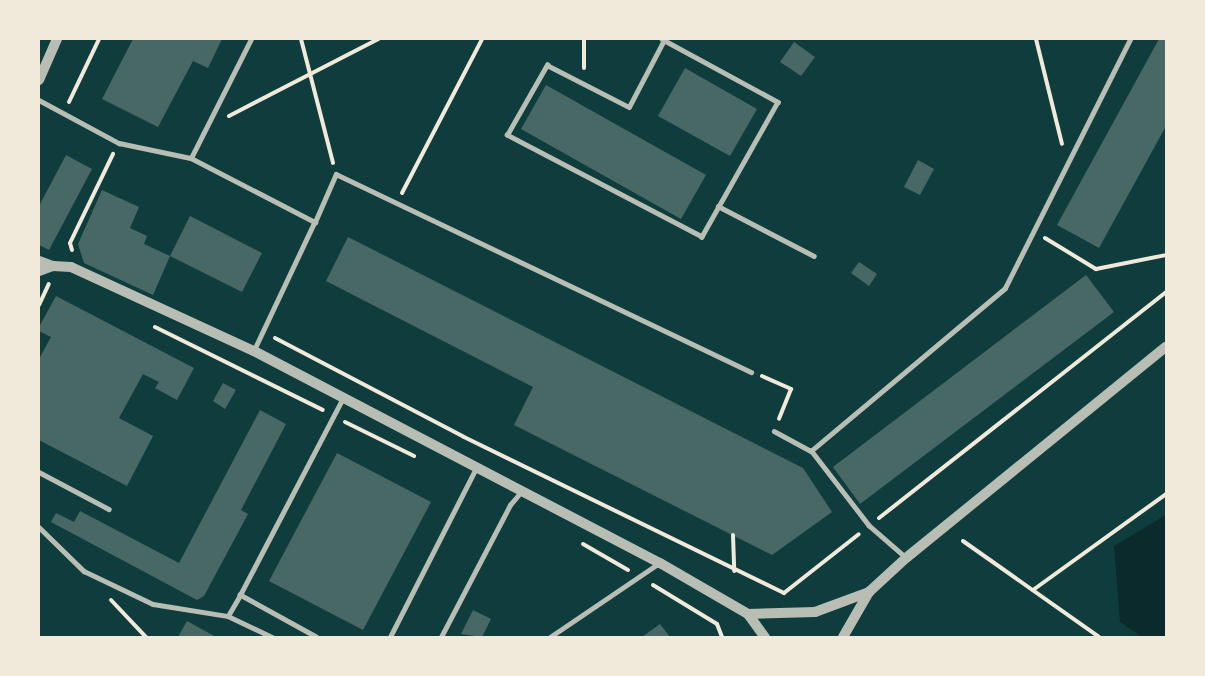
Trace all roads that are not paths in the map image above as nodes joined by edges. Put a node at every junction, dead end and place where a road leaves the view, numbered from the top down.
1 (57, 39) edge
2 (251, 39) edge
3 (663, 39) edge
4 (1130, 39) edge
5 (39, 80) edge
6 (39, 100) edge
7 (191, 158) junction
8 (718, 206) junction
9 (315, 222) junction
10 (814, 256) dead end
11 (39, 261) edge
12 (53, 266) junction
13 (39, 271) edge
14 (1166, 347) edge
15 (254, 351) junction
16 (751, 372) road end
17 (343, 398) junction
18 (774, 431) road end
19 (811, 451) junction
20 (477, 465) junction
21 (39, 472) edge
22 (524, 489) junction
23 (109, 508) dead end
24 (39, 527) edge
25 (906, 558) junction
26 (660, 563) junction
27 (869, 592) junction
28 (240, 594) junction
29 (748, 614) junction
30 (228, 616) junction
31 (272, 637) edge
32 (316, 637) edge
33 (390, 637) edge
34 (441, 637) edge
35 (550, 637) edge
36 (765, 637) edge
37 (843, 637) edge

1 - 5 street
2 - 7 lane
3 - 8 lane
3 - 8 lane
4 - 19 lane
6 - 7 lane
7 - 9 lane
8 - 10 lane
9 - 15 lane
9 - 16 lane
11 - 12 street
12 - 13 street
12 - 15 street
14 - 25 street
15 - 17 street
17 - 20 street
17 - 28 lane
18 - 19 lane
19 - 25 lane
20 - 22 street
20 - 33 lane
21 - 23 lane
22 - 26 street
22 - 34 lane
24 - 30 lane
25 - 27 street
26 - 29 street
26 - 35 lane
27 - 29 street
27 - 37 street
28 - 30 lane
28 - 32 lane
29 - 36 street
30 - 31 lane

